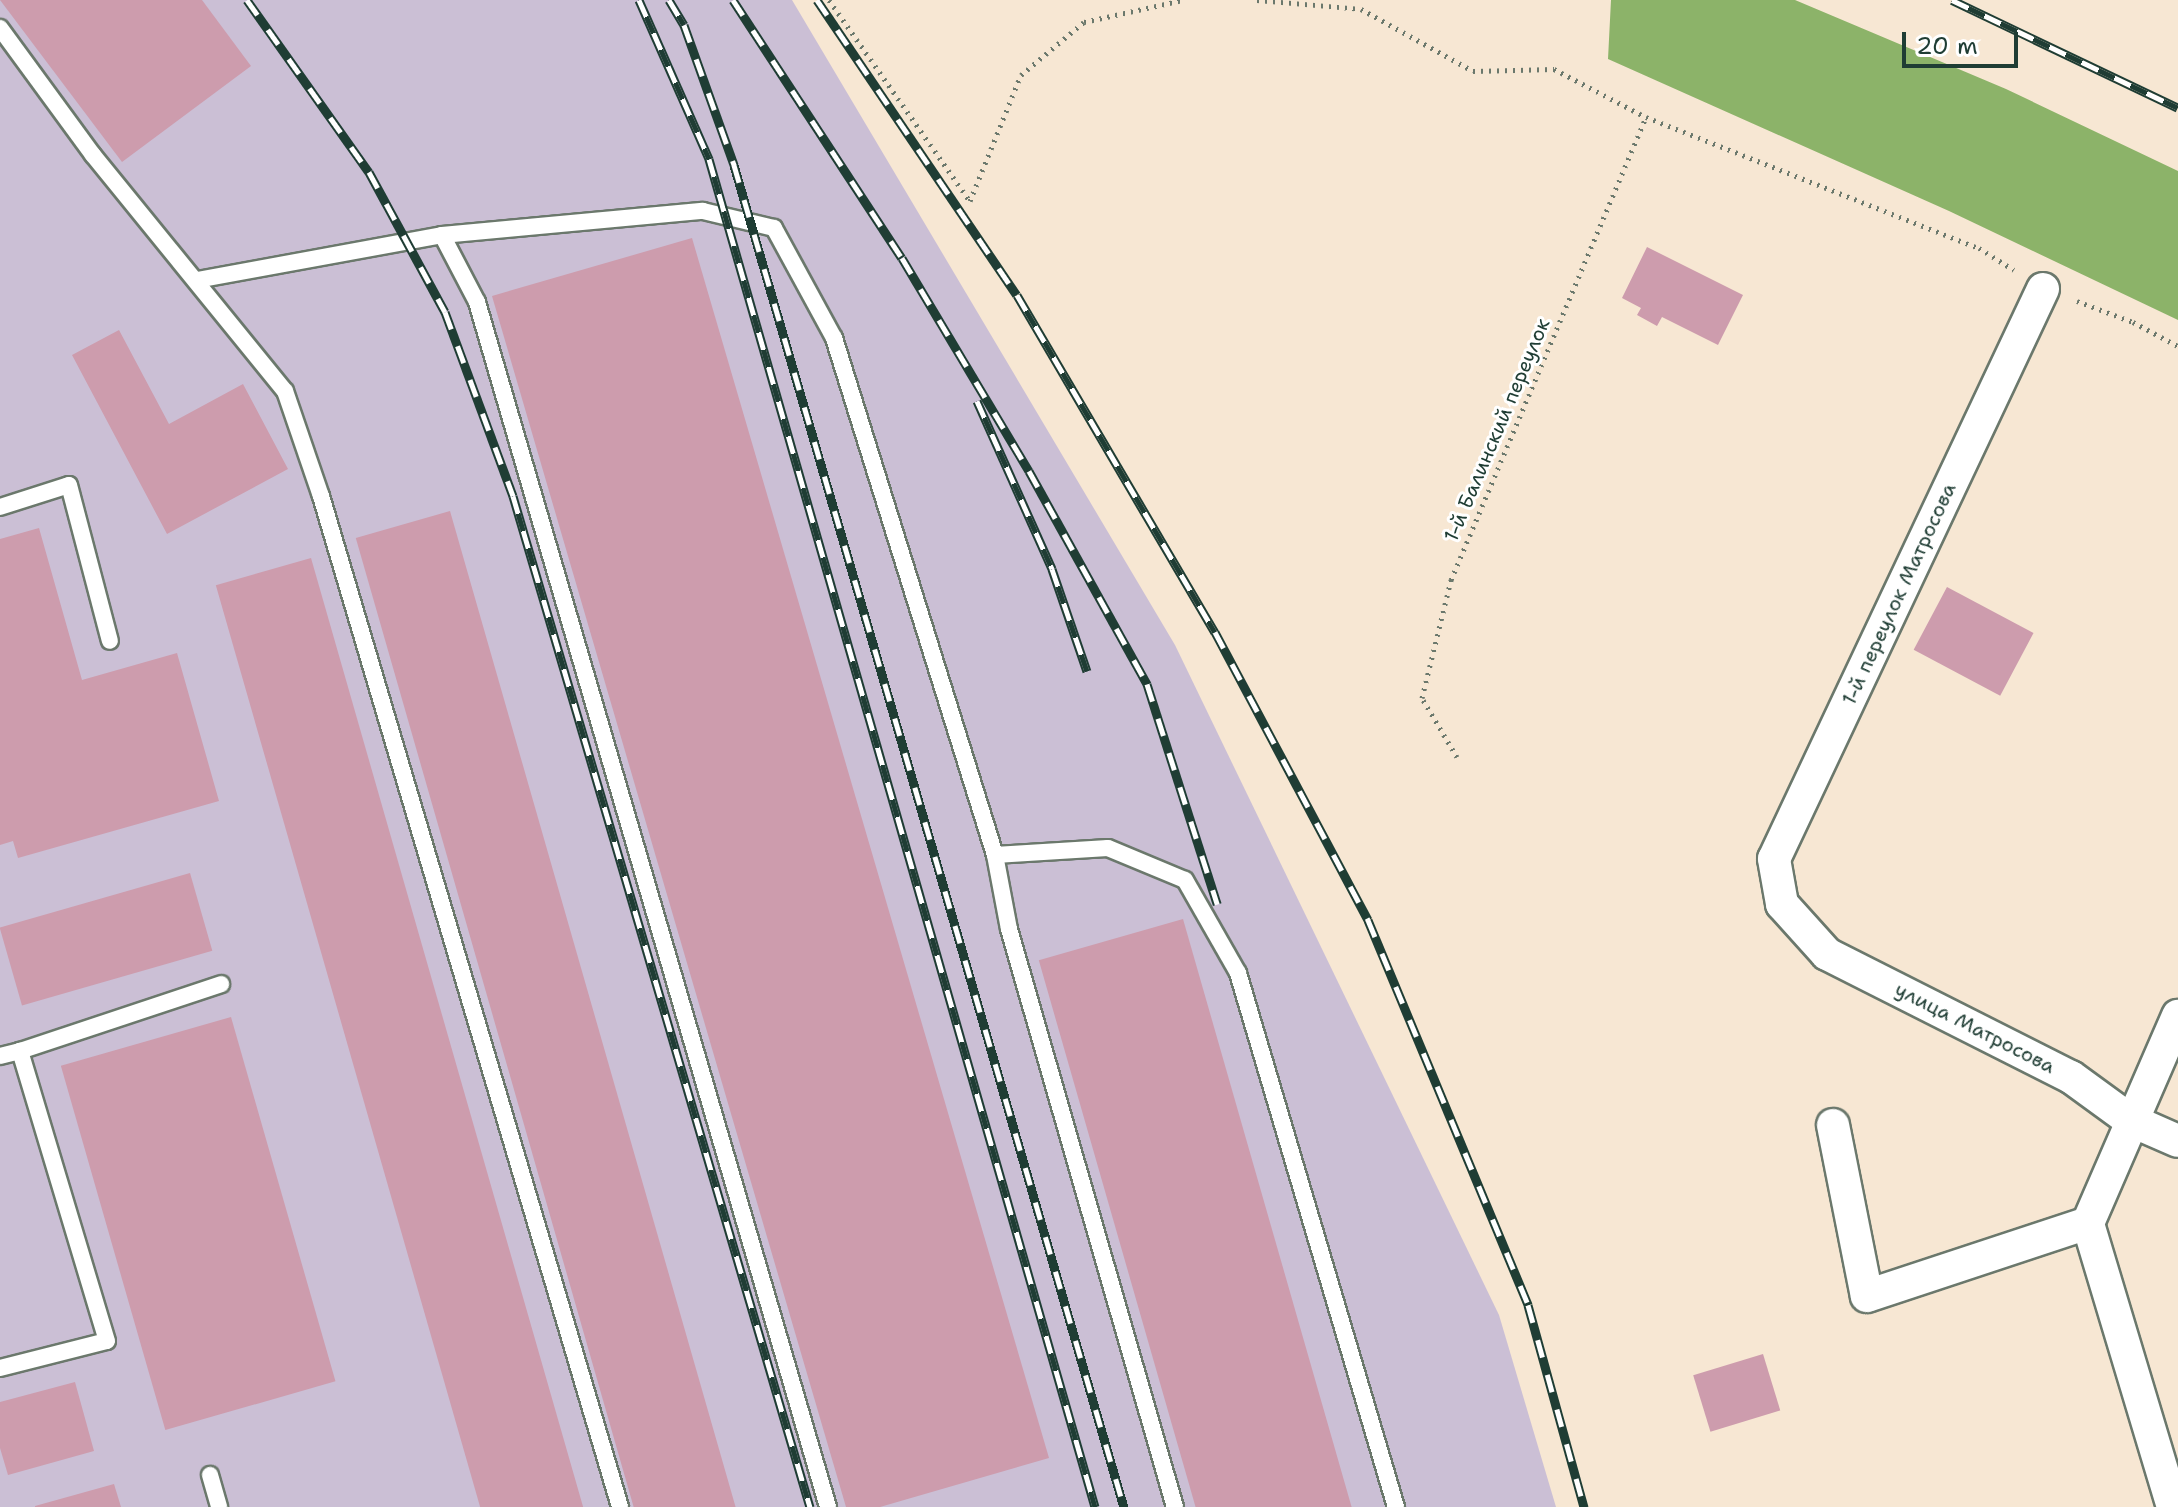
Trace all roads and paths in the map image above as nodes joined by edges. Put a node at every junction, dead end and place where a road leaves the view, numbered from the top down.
1 (829, 0) edge
2 (1183, 0) edge
3 (1257, 0) edge
4 (0, 28) edge
5 (1646, 117) junction
6 (442, 235) junction
7 (197, 280) junction
8 (2043, 289) junction
9 (2178, 346) edge
10 (0, 507) edge
11 (110, 641) dead end
12 (1457, 757) dead end
13 (995, 855) junction
14 (1782, 904) joint
15 (221, 984) dead end
16 (2178, 1016) edge
17 (20, 1051) junction
18 (0, 1056) edge
19 (2130, 1120) junction
20 (1833, 1125) dead end
21 (2178, 1141) edge
22 (2088, 1223) junction
23 (0, 1368) edge
24 (210, 1475) dead end
25 (219, 1507) edge
26 (620, 1507) edge
27 (828, 1507) edge
28 (1175, 1507) edge
29 (1396, 1507) edge
30 (2173, 1507) edge

1 - 2 path
3 - 5 path
4 - 7 lane
5 - 8 path
5 - 12 path, 1-й Балинский переулок
6 - 7 lane
6 - 13 lane
6 - 27 lane
7 - 26 lane
8 - 9 path
8 - 14 street, 1-й переулок Матросова
10 - 11 lane
13 - 28 lane
13 - 29 lane
14 - 19 street, улица Матросова
15 - 17 lane
16 - 19 street
17 - 18 lane
17 - 23 lane
19 - 21 street, улица Матросова
19 - 22 street
20 - 22 street
22 - 30 street
24 - 25 lane

